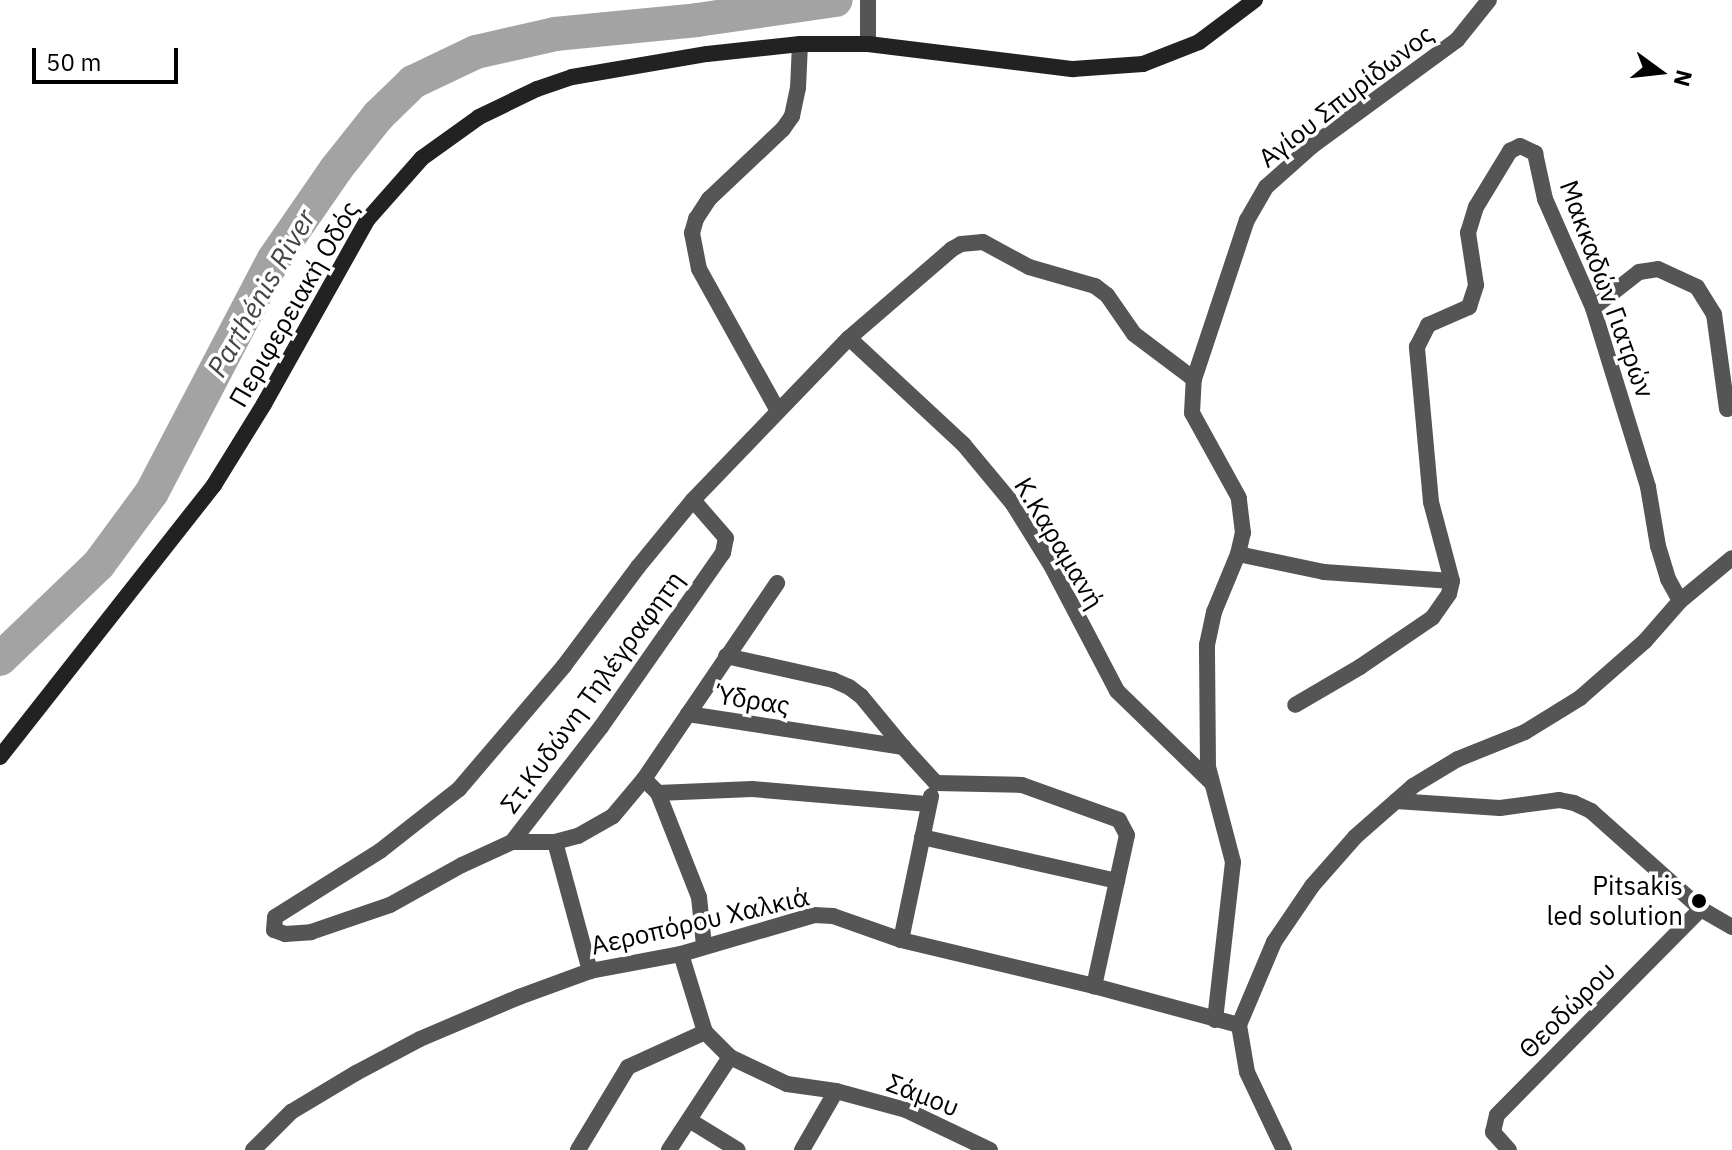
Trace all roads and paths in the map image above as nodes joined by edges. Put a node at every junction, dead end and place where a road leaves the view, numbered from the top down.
1 (868, 0) edge
2 (1255, 0) edge
3 (1489, 0) edge
4 (800, 44) junction
5 (868, 44) junction
6 (1593, 308) junction
7 (849, 338) junction
8 (1194, 379) junction
9 (1727, 409) dead end
10 (778, 411) junction
11 (693, 500) junction
12 (1238, 554) junction
13 (1732, 558) edge
14 (1452, 581) junction
15 (777, 583) dead end
16 (1680, 601) junction
17 (726, 656) junction
18 (1295, 705) dead end
19 (688, 714) junction
20 (903, 747) junction
21 (0, 757) edge
22 (644, 779) junction
23 (936, 783) junction
24 (1213, 784) junction
25 (658, 793) junction
26 (1396, 801) junction
27 (928, 804) junction
28 (922, 837) junction
29 (512, 842) junction
30 (555, 842) junction
31 (1117, 881) junction
32 (1701, 909) junction
33 (1732, 927) edge
34 (901, 940) junction
35 (704, 945) junction
36 (681, 954) junction
37 (590, 971) junction
38 (1094, 986) junction
39 (1215, 1020) junction
40 (1239, 1025) junction
41 (705, 1032) junction
42 (730, 1057) junction
43 (836, 1091) junction
44 (689, 1120) junction
45 (254, 1149) edge
46 (578, 1150) edge
47 (669, 1150) edge
48 (738, 1150) edge
49 (802, 1150) edge
50 (990, 1150) edge
51 (1284, 1150) edge
52 (1509, 1150) edge

1 - 5 street
2 - 5 main road, Περιφερειακή Οδός
3 - 8 street, Αγίου Σπυρίδωνος
4 - 5 main road, Περιφερειακή Οδός
4 - 10 street
4 - 21 main road, Περιφερειακή Οδός
6 - 9 street
6 - 14 street, Μακκαδών Γιατρών
6 - 16 street, Μακκαδών Γιατρών
7 - 8 street
7 - 10 street
7 - 24 street, Κ.Καραμανή
8 - 12 street, Αγίου Σπυρίδωνος
10 - 11 street
11 - 29 street, Στ.Κυδώνη Τηλέγραφητη
11 - 29 street, Στ.Κυδώνη Τηλέγραφητη
12 - 14 street
12 - 24 street, Αγίου Σπυρίδωνος
13 - 16 street
14 - 18 street
15 - 17 street
16 - 26 street
17 - 19 street
17 - 20 street
19 - 20 street, Ύδρας
19 - 22 street, Ύδρας
20 - 23 street
22 - 25 street
22 - 30 street, Ύδρας
23 - 27 street
23 - 31 street
24 - 39 street, Αγίου Σπυρίδωνος
25 - 27 street
25 - 35 street
26 - 32 street
26 - 40 street
27 - 28 street
28 - 31 street
28 - 34 street
29 - 30 street, Ύδρας
30 - 37 street
31 - 38 street
32 - 33 street
32 - 52 street, Θεοδώρου
34 - 35 street, Αεροπόρου Χαλκιά
34 - 38 street, Αεροπόρου Χαλκιά
35 - 36 street, Αεροπόρου Χαλκιά
36 - 37 street, Αεροπόρου Χαλκιά
36 - 41 street
37 - 45 street, Αεροπόρου Χαλκιά
38 - 39 street, Αεροπόρου Χαλκιά
39 - 40 street, Αεροπόρου Χαλκιά
40 - 51 street
41 - 42 street, Σάμου
41 - 46 street
42 - 43 street, Σάμου
42 - 44 street
43 - 49 street
43 - 50 street, Σάμου
44 - 47 street
44 - 48 street

